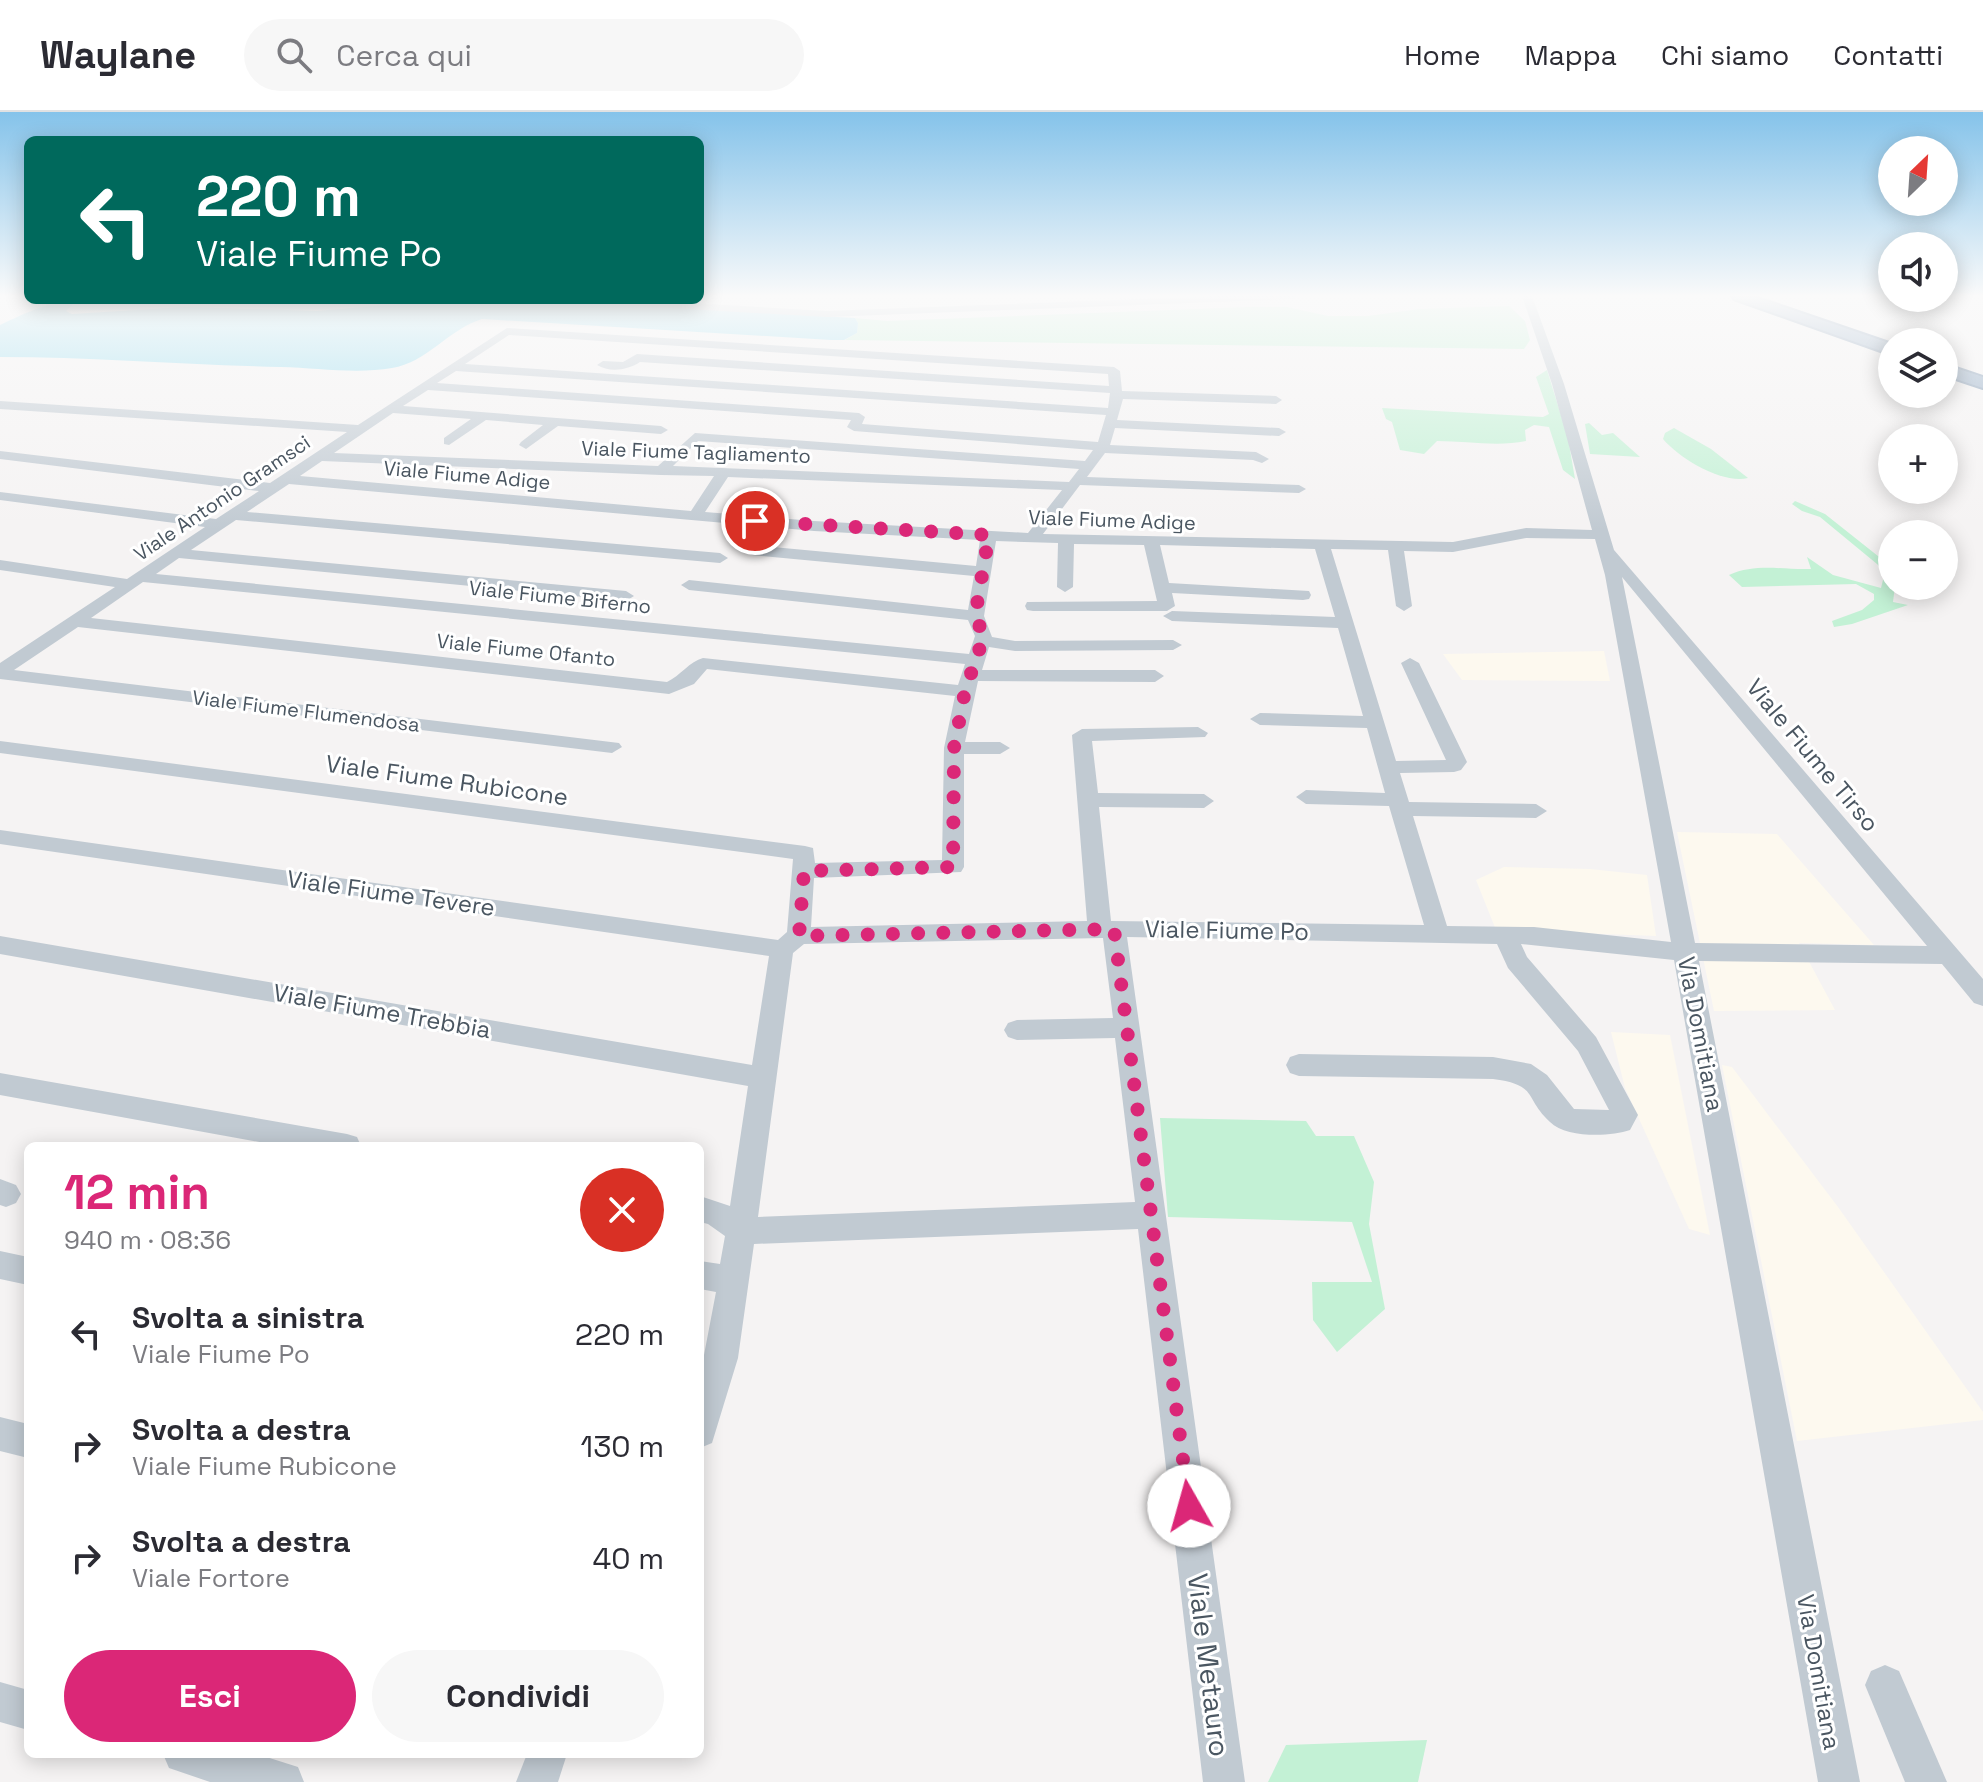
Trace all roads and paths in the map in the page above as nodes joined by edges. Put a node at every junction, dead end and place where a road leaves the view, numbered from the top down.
1 (443, 374) edge
2 (543, 374) edge
3 (855, 374) edge
4 (1114, 374) edge
5 (1554, 374) edge
6 (426, 386) junction
7 (1116, 393) junction
8 (1276, 400) dead end
9 (0, 405) edge
10 (390, 409) junction
11 (484, 416) junction
12 (1112, 418) junction
13 (556, 421) junction
14 (620, 427) junction
15 (360, 429) junction
16 (661, 430) dead end
17 (1279, 432) dead end
18 (608, 437) dead end
19 (449, 441) dead end
20 (526, 445) dead end
21 (1102, 448) junction
22 (0, 455) edge
23 (319, 457) junction
24 (1262, 459) dead end
25 (1088, 465) junction
26 (661, 471) junction
27 (724, 472) junction
28 (280, 483) junction
29 (1074, 483) junction
30 (1299, 489) dead end
31 (0, 496) edge
32 (695, 515) junction
33 (226, 520) junction
34 (989, 535) junction
35 (1032, 538) junction
36 (1066, 539) junction
37 (1603, 540) junction
38 (1151, 541) junction
39 (1395, 545) junction
40 (1322, 546) junction
41 (752, 550) dead end
42 (176, 553) junction
43 (720, 558) dead end
44 (0, 565) edge
45 (983, 572) junction
46 (135, 580) junction
47 (689, 585) dead end
48 (1065, 587) dead end
49 (1160, 587) junction
50 (1303, 595) dead end
51 (626, 596) dead end
52 (1033, 606) dead end
53 (1404, 606) dead end
54 (975, 616) junction
55 (1172, 616) dead end
56 (74, 621) junction
57 (1345, 623) junction
58 (1173, 645) dead end
59 (0, 648) edge
60 (28, 652) junction
61 (1410, 663) dead end
62 (973, 667) junction
63 (0, 673) edge
64 (1155, 676) dead end
65 (1260, 719) dead end
66 (1375, 722) junction
67 (1198, 733) dead end
68 (0, 747) edge
69 (612, 747) dead end
70 (954, 748) junction
71 (1000, 748) dead end
72 (1388, 767) junction
73 (1306, 797) dead end
74 (1088, 800) junction
75 (1204, 801) dead end
76 (1400, 804) junction
77 (1536, 811) dead end
78 (0, 837) edge
79 (804, 871) junction
80 (1107, 930) junction
81 (1438, 934) junction
82 (1506, 936) junction
83 (790, 942) junction
84 (0, 945) edge
85 (1685, 952) junction
86 (1945, 955) junction
87 (1983, 996) edge
88 (1127, 1028) junction
89 (1017, 1030) dead end
90 (1299, 1065) dead end
91 (764, 1078) junction
92 (0, 1084) edge
93 (325, 1142) edge
94 (704, 1210) edge
95 (1153, 1215) junction
96 (742, 1231) junction
97 (0, 1265) edge
98 (24, 1270) edge
99 (704, 1276) edge
100 (734, 1281) junction
101 (704, 1418) edge
102 (0, 1434) edge
103 (24, 1440) edge
104 (1885, 1685) dead end
105 (0, 1702) edge
106 (24, 1709) edge
107 (197, 1758) edge
108 (546, 1758) edge
109 (283, 1782) edge
110 (537, 1782) edge
111 (1224, 1782) edge
112 (1839, 1782) edge
113 (1926, 1782) edge

1 - 6 street, Viale Antonio Gramsci
2 - 12 street
3 - 7 street
4 - 7 street, Viale Antonio Gramsci
5 - 37 street, Via Domitiana
6 - 10 street, Viale Antonio Gramsci
6 - 21 street
7 - 8 street
7 - 12 street
9 - 15 street
10 - 11 street
10 - 15 street, Viale Antonio Gramsci
11 - 13 street
11 - 19 street
12 - 17 street
12 - 21 street
13 - 14 street
13 - 20 street
14 - 16 street
14 - 18 street
15 - 23 street, Viale Antonio Gramsci
21 - 24 street
21 - 25 street
22 - 28 street, Viale Fiume Adige
23 - 26 street, Viale Fiume Tagliamento
23 - 28 street, Viale Antonio Gramsci
25 - 26 street
25 - 29 street
26 - 27 street, Viale Fiume Tagliamento
27 - 29 street, Viale Fiume Tagliamento
27 - 32 street
28 - 32 street, Viale Fiume Adige
28 - 33 street, Viale Antonio Gramsci
29 - 30 street, Viale Fiume Tagliamento
29 - 35 street
31 - 33 street
32 - 34 street, Viale Fiume Adige
33 - 42 street, Viale Antonio Gramsci
33 - 43 street
34 - 35 street, Viale Fiume Adige
34 - 45 street
35 - 36 street, Viale Fiume Adige
36 - 38 street, Viale Fiume Adige
36 - 48 street
37 - 39 street, Viale Fiume Adige
37 - 85 street, Via Domitiana
37 - 86 street, Viale Fiume Tirso
38 - 40 street, Viale Fiume Adige
38 - 49 street
39 - 40 street, Viale Fiume Adige
39 - 53 street
40 - 57 street
41 - 45 street
42 - 46 street, Viale Antonio Gramsci
42 - 51 street
44 - 46 street, Viale Fiume Biferno
45 - 54 street
46 - 56 street, Viale Antonio Gramsci
46 - 62 street, Viale Fiume Biferno
47 - 54 street
49 - 50 street
49 - 52 street
54 - 62 street
55 - 57 street
56 - 60 street, Viale Antonio Gramsci
56 - 62 street, Viale Fiume Ofanto
57 - 66 street
58 - 62 street
59 - 60 street
60 - 63 street, Viale Antonio Gramsci
61 - 72 street
62 - 64 street
62 - 70 street
63 - 69 street, Viale Fiume Flumendosa
65 - 66 street
66 - 72 street
67 - 74 street, Viale Metauro
68 - 79 street, Viale Fiume Rubicone
70 - 71 street
70 - 79 street
72 - 76 street
73 - 76 street
74 - 75 street
74 - 80 street, Viale Metauro
76 - 77 street
76 - 81 street
78 - 83 street, Viale Fiume Tevere
79 - 83 street
80 - 81 street, Viale Fiume Po
80 - 83 street, Viale Fiume Po
80 - 88 street, Viale Metauro
81 - 82 street, Viale Fiume Po
82 - 85 street, Viale Fiume Po
82 - 90 street
83 - 91 street
84 - 91 street, Viale Fiume Trebbia
85 - 86 street, Viale Fiume Po
85 - 112 street, Via Domitiana
86 - 87 street, Viale Fiume Tirso
88 - 89 street
88 - 95 street, Viale Metauro
91 - 96 street
92 - 93 street
94 - 96 street
95 - 96 street
95 - 111 street, Viale Metauro
96 - 100 street
97 - 98 street
99 - 100 street
100 - 101 street
102 - 103 street
104 - 113 street
105 - 106 street
107 - 109 street
108 - 110 street

